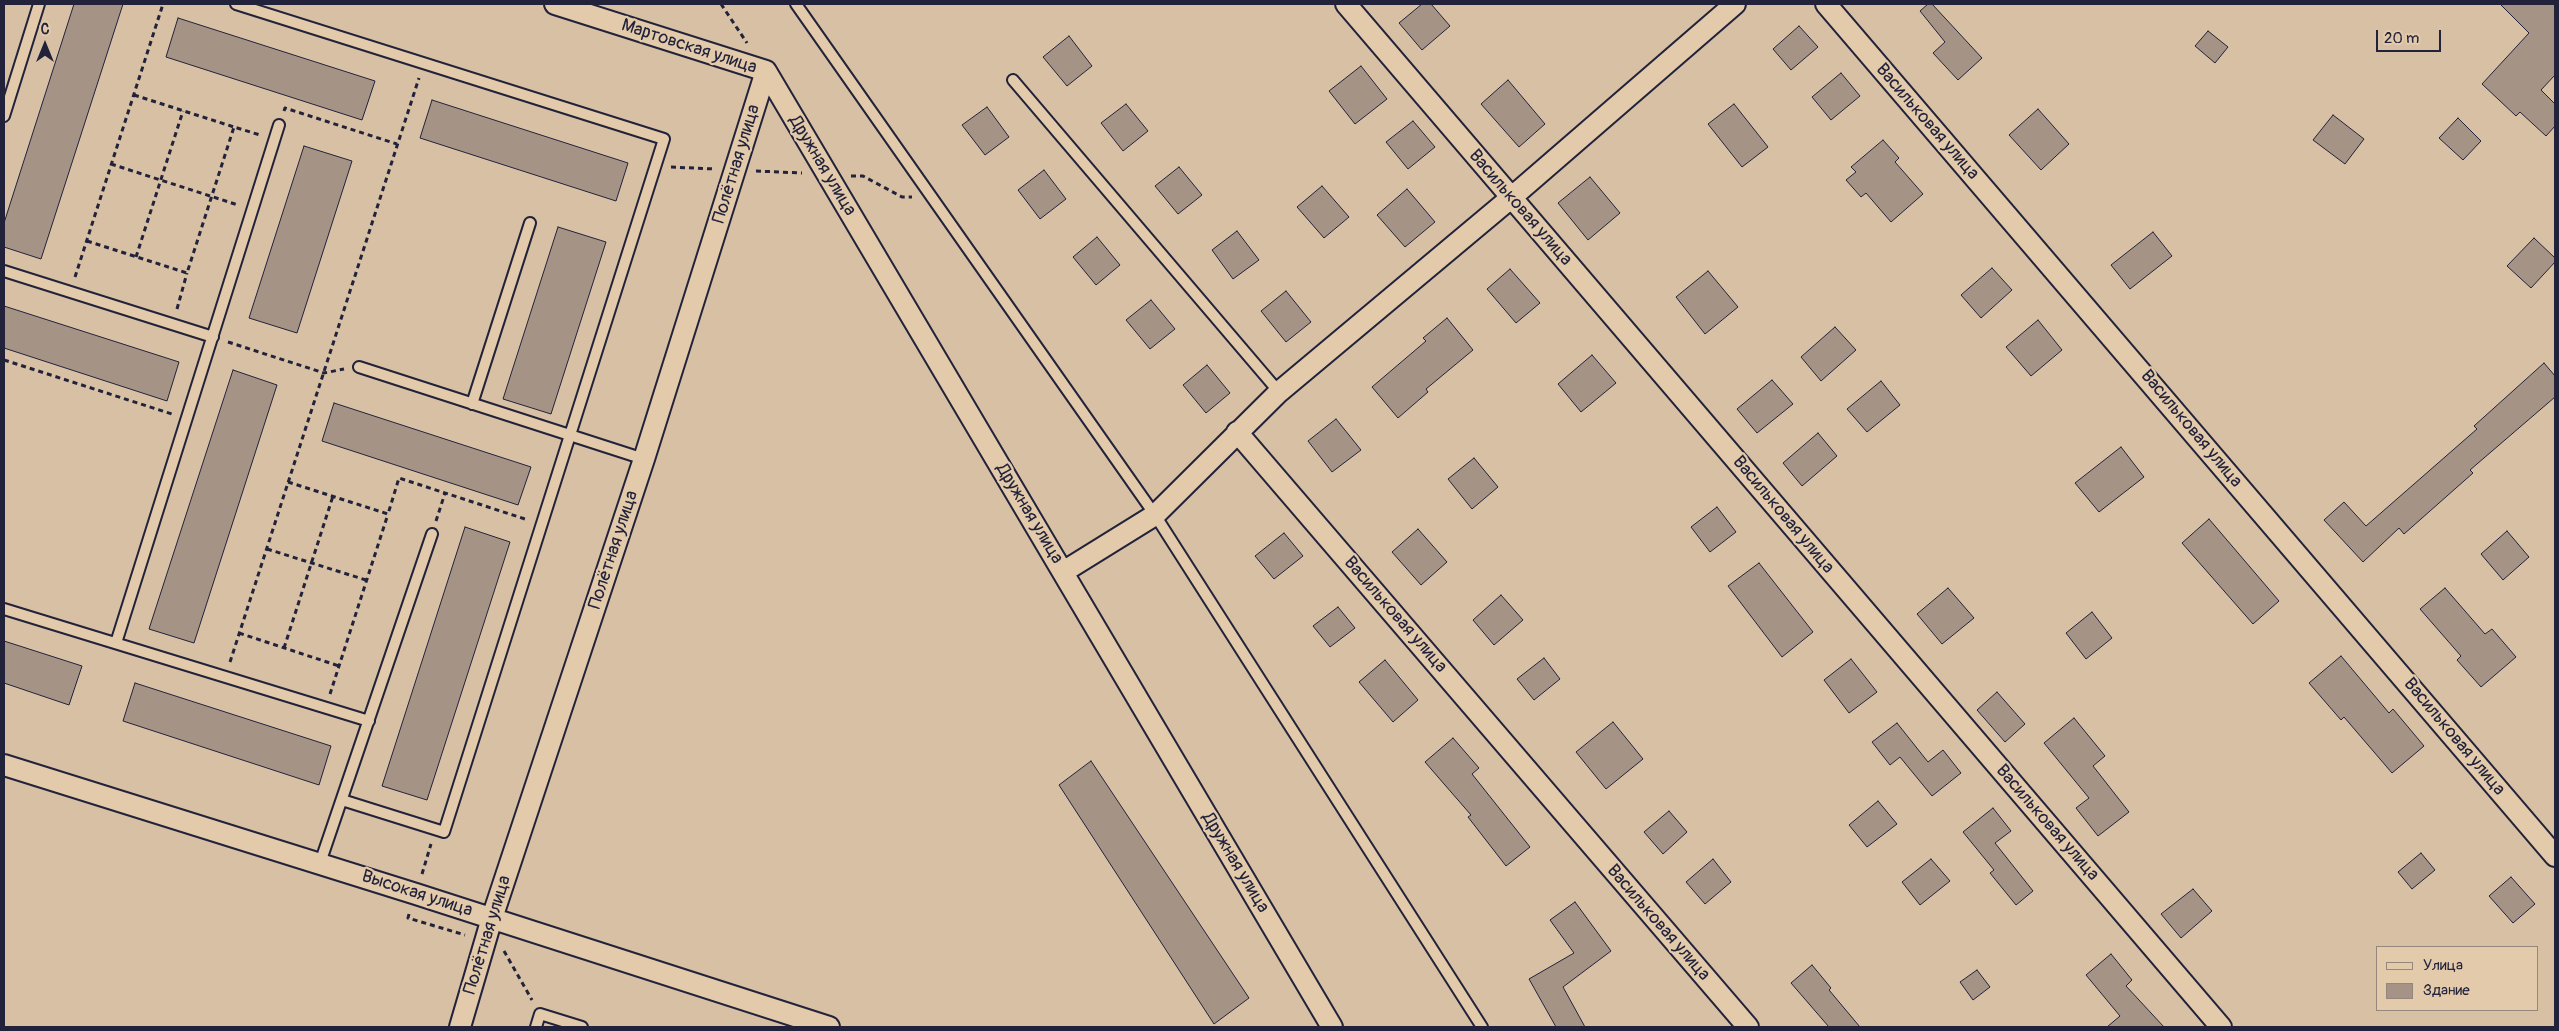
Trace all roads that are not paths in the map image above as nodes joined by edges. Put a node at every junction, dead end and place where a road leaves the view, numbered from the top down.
1 (39, 4) edge
2 (236, 4) edge
3 (556, 4) edge
4 (796, 4) edge
5 (1346, 4) edge
6 (1734, 4) edge
7 (1826, 4) edge
8 (766, 71) junction
9 (1013, 80) dead end
10 (4, 116) edge
11 (279, 125) road end
12 (1512, 197) junction
13 (530, 223) dead end
14 (4, 271) edge
15 (213, 337) junction
16 (359, 367) road end
17 (1279, 392) junction
18 (472, 404) junction
19 (1237, 432) junction
20 (570, 435) junction
21 (644, 459) junction
22 (1154, 515) junction
23 (432, 534) road end
24 (1063, 572) junction
25 (4, 608) edge
26 (116, 643) junction
27 (369, 720) junction
28 (4, 765) edge
29 (342, 800) junction
30 (2555, 856) edge
31 (320, 863) junction
32 (492, 918) junction
33 (460, 1027) edge
34 (536, 1027) edge
35 (582, 1027) edge
36 (829, 1027) edge
37 (1332, 1027) edge
38 (1482, 1027) edge
39 (1748, 1027) edge
40 (2221, 1027) edge

1 - 10 lane
2 - 20 lane
3 - 8 street, Мартовская улица
4 - 22 lane
5 - 12 street, Васильковая улица
6 - 12 street
7 - 30 street, Васильковая улица
8 - 21 street, Полётная улица
8 - 24 street, Дружная улица
9 - 17 lane
11 - 15 lane
12 - 17 street
12 - 40 street, Васильковая улица
13 - 18 lane
14 - 15 lane
15 - 26 lane
16 - 18 lane
17 - 19 street
18 - 20 lane
19 - 22 street
19 - 39 street, Васильковая улица
20 - 21 lane
20 - 29 lane
21 - 32 street, Полётная улица
22 - 24 street
22 - 38 lane
23 - 27 lane
24 - 37 street, Дружная улица
25 - 26 lane
26 - 27 lane
27 - 29 lane
28 - 31 street, Высокая улица
29 - 31 lane
31 - 32 street, Высокая улица
32 - 33 street, Полётная улица
32 - 36 street, Высокая улица
34 - 35 lane

